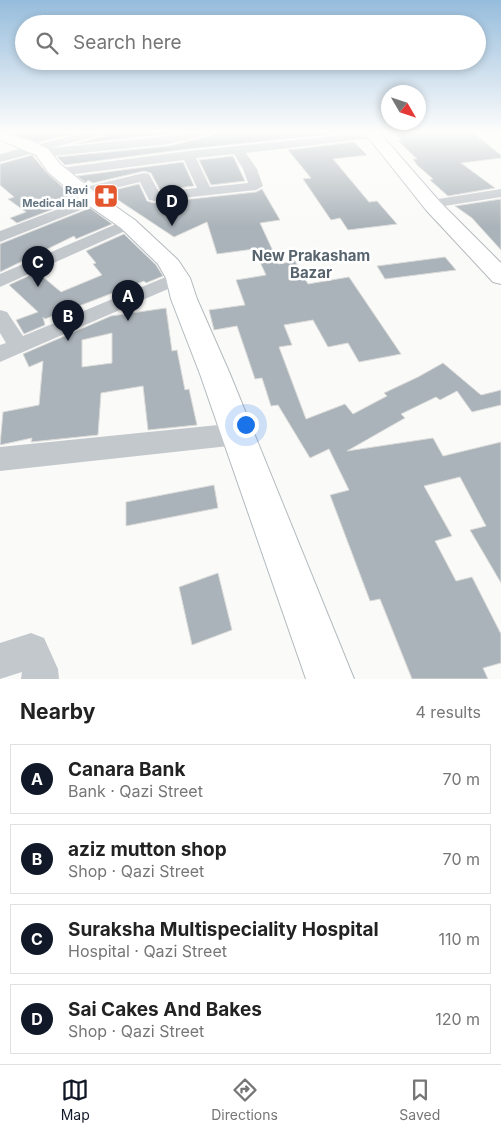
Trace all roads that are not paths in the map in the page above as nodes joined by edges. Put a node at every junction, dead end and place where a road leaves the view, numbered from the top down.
1 (53, 164) edge
2 (139, 164) edge
3 (192, 164) edge
4 (247, 164) edge
5 (399, 164) edge
6 (403, 164) edge
7 (144, 177) junction
8 (205, 191) junction
9 (501, 193) edge
10 (88, 196) junction
11 (438, 203) junction
12 (128, 224) junction
13 (0, 237) edge
14 (501, 264) edge
15 (501, 277) edge
16 (178, 278) junction
17 (0, 281) edge
18 (0, 317) edge
19 (9, 350) edge
20 (238, 434) junction
21 (0, 459) edge
22 (0, 661) edge
23 (40, 679) edge
24 (330, 679) edge

1 - 10 main road
2 - 7 street
3 - 8 street
4 - 8 street
5 - 15 main road
6 - 11 main road
7 - 8 street
7 - 10 street
9 - 11 street
10 - 12 main road
10 - 13 street
11 - 14 main road
12 - 16 main road
12 - 17 street
16 - 19 street
16 - 20 main road
18 - 19 street
20 - 21 street
20 - 24 main road
22 - 23 street

